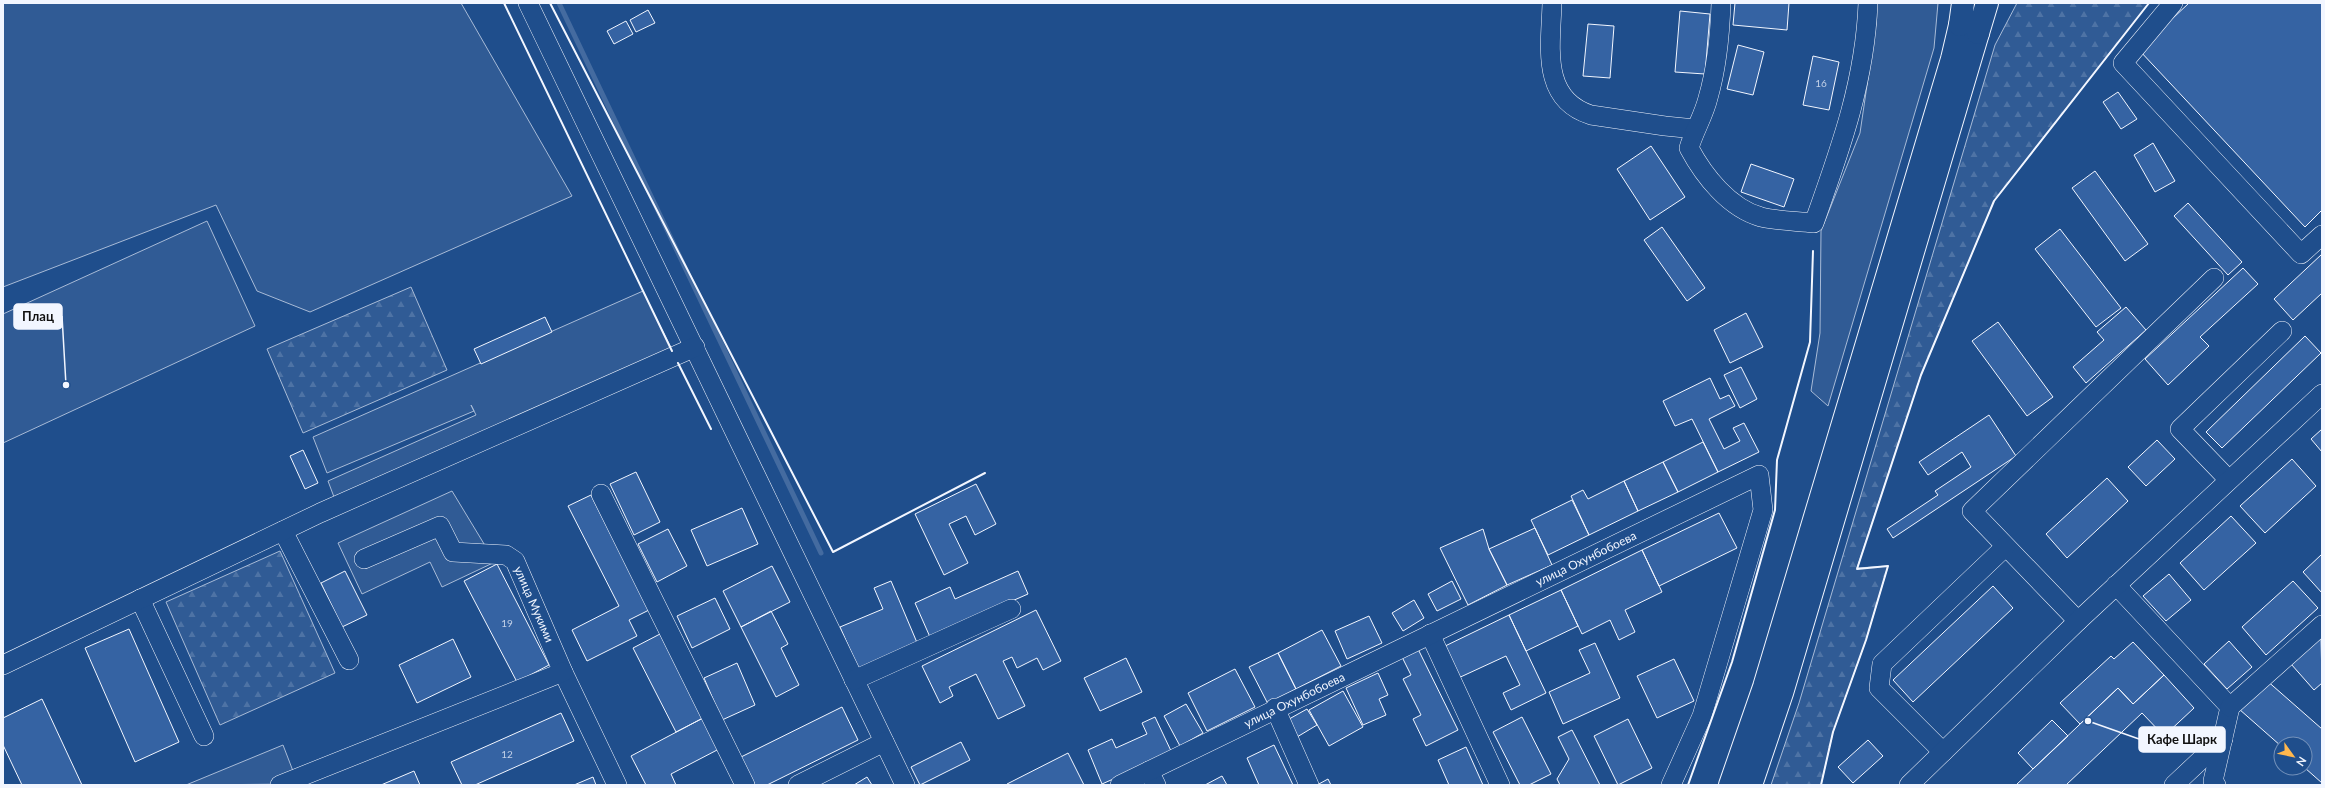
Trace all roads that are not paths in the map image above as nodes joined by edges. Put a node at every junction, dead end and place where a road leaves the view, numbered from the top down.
1 (528, 3) edge
2 (1552, 3) edge
3 (1721, 3) edge
4 (1868, 3) edge
5 (1963, 3) edge
6 (1987, 3) edge
7 (2174, 3) edge
8 (1969, 29) junction
9 (1695, 128) junction
10 (2322, 235) edge
11 (2214, 278) dead end
12 (2282, 331) dead end
13 (696, 347) junction
14 (2322, 394) edge
15 (2229, 480) junction
16 (601, 494) dead end
17 (283, 531) junction
18 (2005, 547) junction
19 (364, 559) dead end
20 (2116, 585) junction
21 (140, 599) junction
22 (1011, 609) dead end
23 (2078, 621) junction
24 (2322, 625) edge
25 (1430, 634) junction
26 (349, 660) dead end
27 (3, 664) edge
28 (563, 672) junction
29 (854, 680) junction
30 (2230, 707) junction
31 (1275, 708) junction
32 (204, 736) dead end
33 (2223, 739) junction
34 (884, 742) junction
35 (1943, 752) junction
36 (1152, 778) edge
37 (280, 785) edge
38 (618, 785) edge
39 (746, 785) edge
40 (798, 785) edge
41 (905, 785) edge
42 (1120, 785) edge
43 (1310, 785) edge
44 (1500, 785) edge
45 (1671, 785) edge
46 (1730, 785) edge
47 (1751, 785) edge
48 (1909, 785) edge
49 (2174, 785) edge
50 (2216, 785) edge

1 - 13 street
2 - 9 street
3 - 9 street
4 - 9 street
5 - 8 main road
6 - 8 main road
7 - 10 street
8 - 46 main road
8 - 47 main road
11 - 18 street
12 - 15 street
13 - 17 street
13 - 29 street
14 - 15 street
15 - 20 street
16 - 39 street
17 - 21 street
17 - 26 street
18 - 23 street
18 - 35 street
19 - 28 street, улица Мукими
20 - 23 street
20 - 30 street
21 - 27 street
21 - 32 street
22 - 29 street
23 - 35 street
24 - 30 street
25 - 31 street, улица Охунбобоева
25 - 44 street
25 - 45 street, улица Охунбобоева
28 - 37 street
28 - 38 street, улица Мукими
29 - 34 street
30 - 33 street
31 - 36 street, улица Охунбобоева
31 - 43 street
33 - 49 street
33 - 50 street
34 - 40 street
34 - 41 street
35 - 48 street
36 - 42 street, улица Охунбобоева

